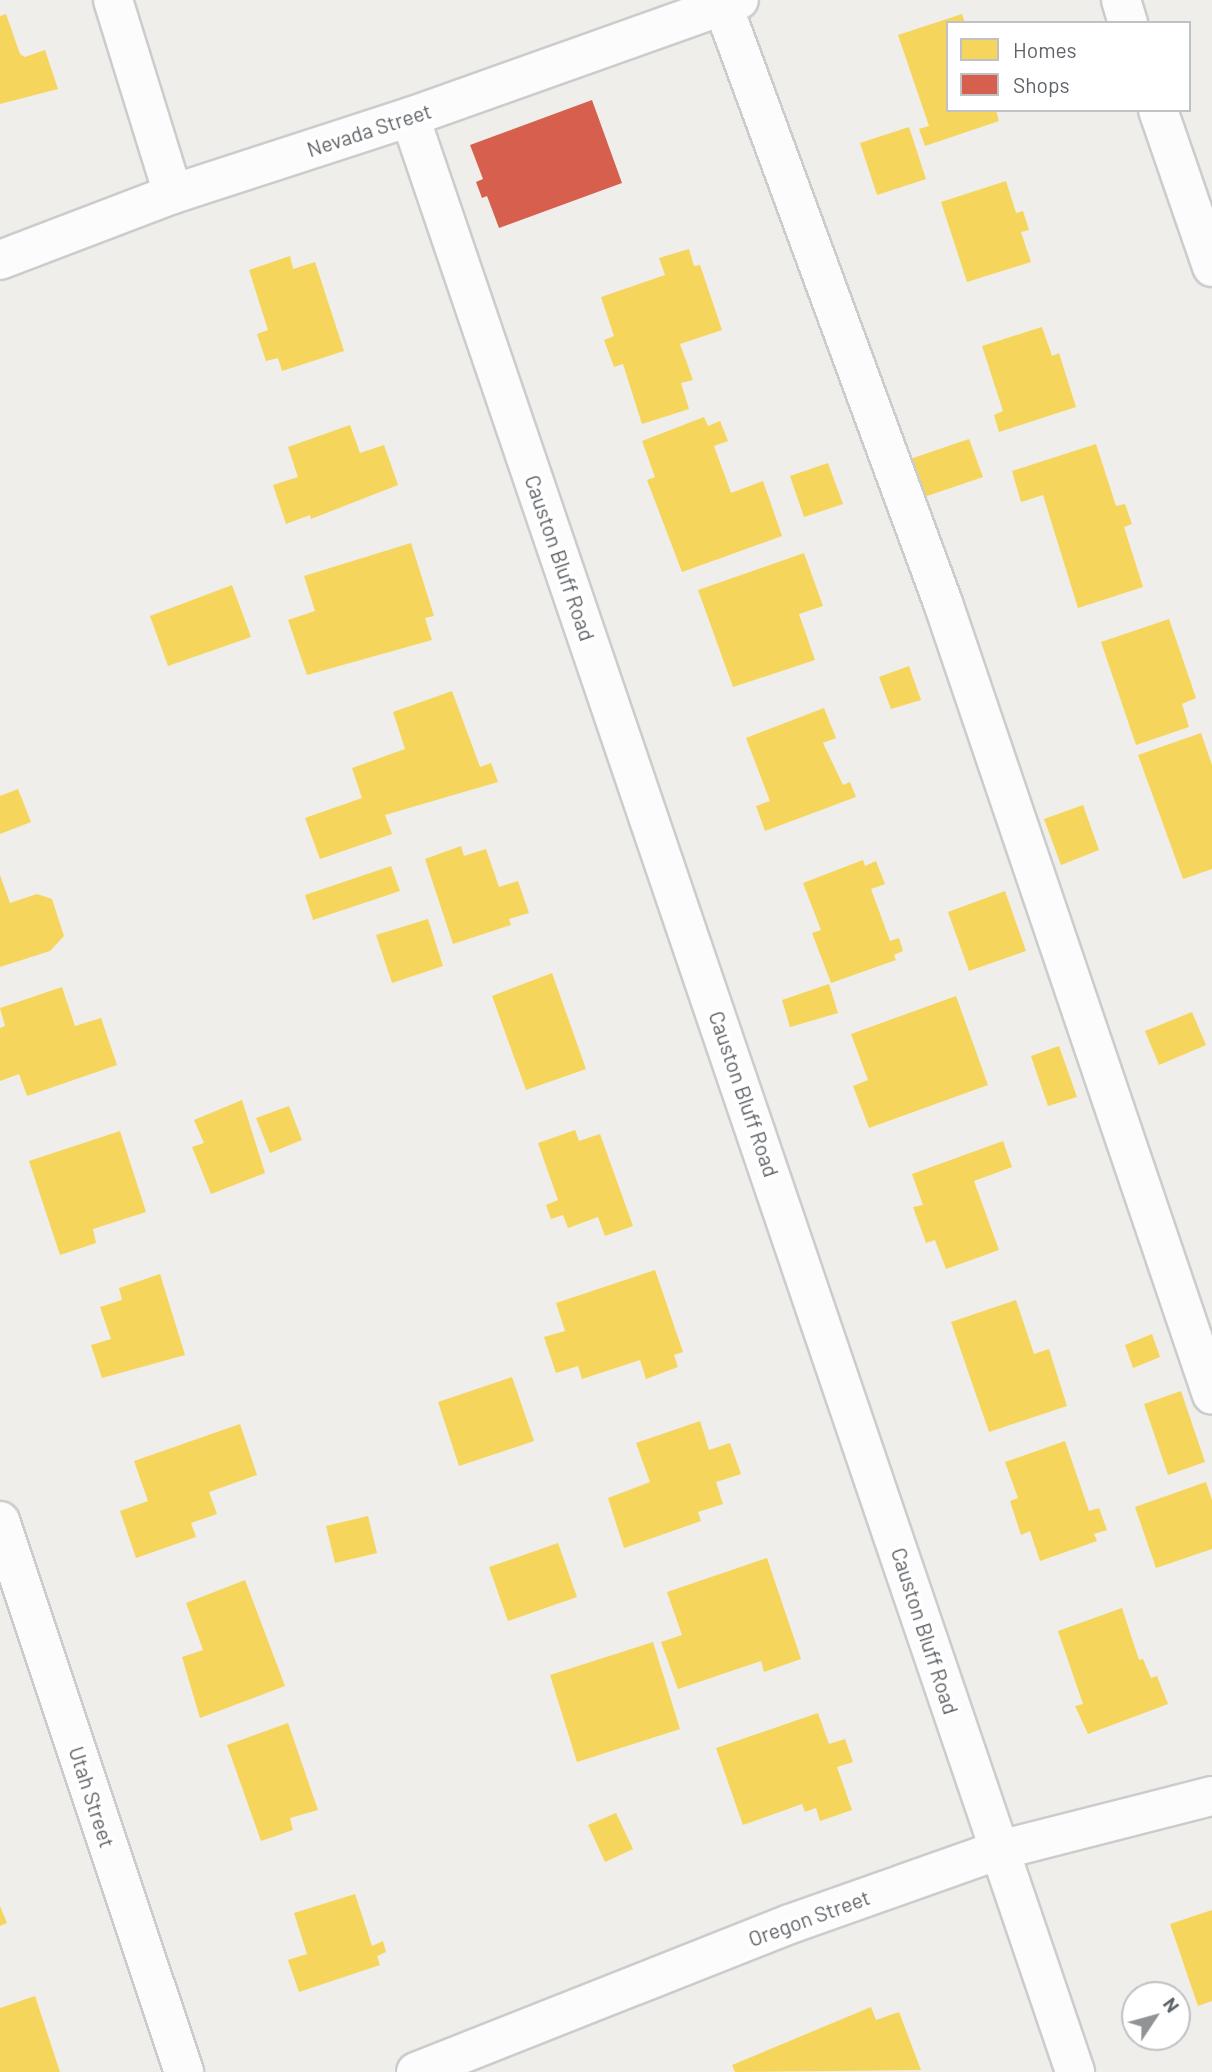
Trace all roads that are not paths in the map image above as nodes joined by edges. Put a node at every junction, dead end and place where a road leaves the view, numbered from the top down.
1 (113, 0) edge
2 (1121, 0) edge
3 (731, 3) edge
4 (1127, 21) edge
5 (1159, 112) edge
6 (410, 117) junction
7 (173, 194) junction
8 (0, 260) edge
9 (1212, 267) edge
10 (1212, 1395) edge
11 (0, 1521) edge
12 (1212, 1796) edge
13 (996, 1851) junction
14 (184, 2072) edge
15 (416, 2072) edge
16 (1075, 2072) edge

1 - 7 street
2 - 4 street
3 - 6 street, Nevada Street
3 - 10 street
5 - 9 street
6 - 7 street, Nevada Street
6 - 13 street, Causton Bluff Road
7 - 8 street, Nevada Street
11 - 14 street, Utah Street
12 - 13 street, Oregon Street
13 - 15 street, Oregon Street
13 - 16 street, Causton Bluff Road

